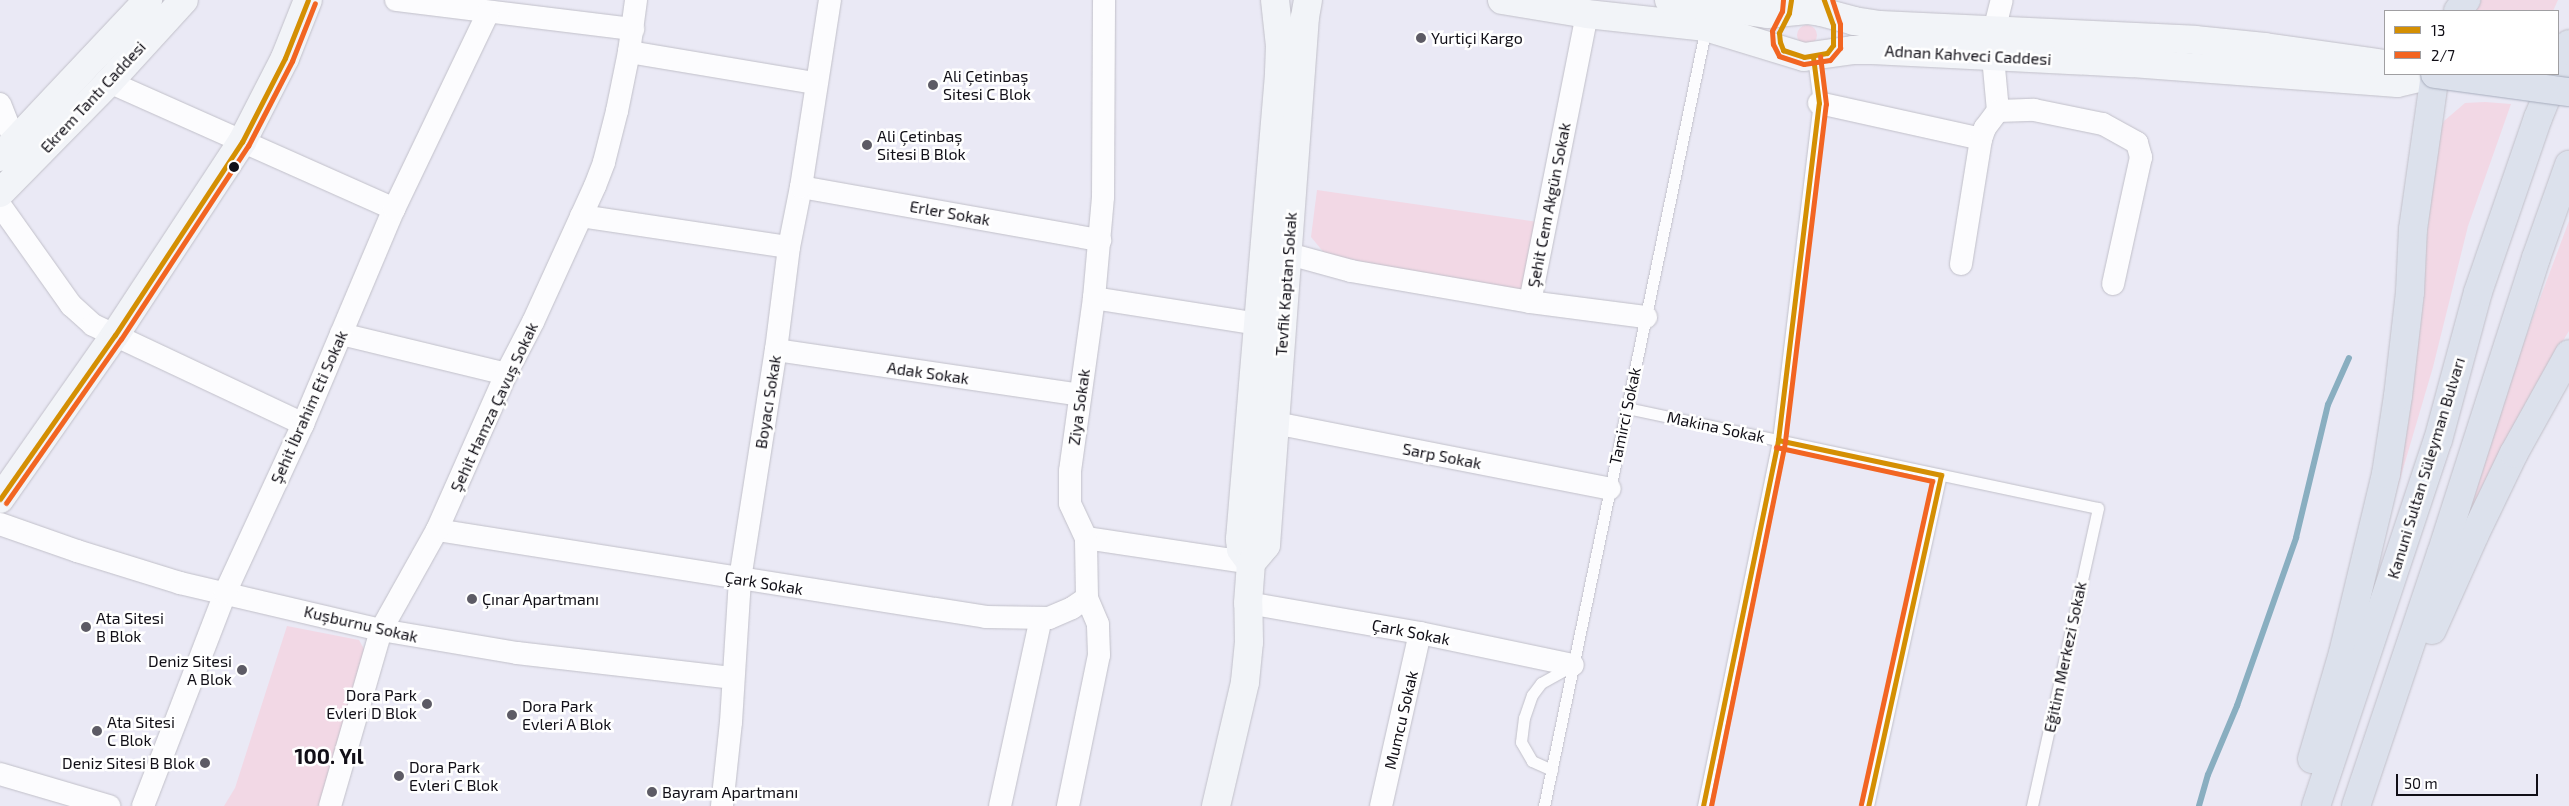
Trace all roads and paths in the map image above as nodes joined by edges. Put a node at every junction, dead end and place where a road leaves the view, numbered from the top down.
1 (148, 0) edge
2 (184, 0) edge
3 (308, 0) edge
4 (396, 0) edge
5 (636, 0) edge
6 (830, 0) edge
7 (1104, 0) edge
8 (1275, 0) edge
9 (1308, 0) edge
10 (1502, 0) edge
11 (1669, 0) edge
12 (2002, 0) edge
13 (1790, 6) edge
14 (1827, 8) edge
15 (488, 13) junction
16 (1588, 14) junction
17 (1706, 27) junction
18 (632, 29) junction
19 (1993, 44) junction
20 (2569, 44) edge
21 (1783, 50) junction
22 (629, 52) junction
23 (1820, 55) junction
24 (90, 62) junction
25 (2384, 64) edge
26 (2559, 68) edge
27 (2430, 75) edge
28 (2434, 75) edge
29 (2442, 75) edge
30 (2556, 75) edge
31 (109, 82) junction
32 (816, 83) junction
33 (2569, 92) edge
34 (1819, 103) junction
35 (0, 104) edge
36 (1998, 111) junction
37 (1981, 139) junction
38 (242, 142) junction
39 (8, 150) edge
40 (2569, 165) edge
41 (801, 187) junction
42 (0, 194) edge
43 (0, 205) edge
44 (394, 209) junction
45 (581, 216) junction
46 (1100, 240) junction
47 (789, 246) junction
48 (1289, 254) junction
49 (1961, 264) dead end
50 (2113, 284) dead end
51 (1094, 298) junction
52 (1530, 302) junction
53 (1646, 317) junction
54 (1258, 324) junction
55 (341, 334) junction
56 (115, 335) junction
57 (776, 350) junction
58 (2569, 354) edge
59 (506, 374) junction
60 (1080, 395) junction
61 (1627, 408) junction
62 (1275, 423) junction
63 (303, 424) junction
64 (1778, 440) junction
65 (1941, 475) junction
66 (1610, 490) junction
67 (0, 499) edge
68 (2098, 508) joint
69 (0, 524) edge
70 (437, 530) junction
71 (1086, 538) junction
72 (1252, 563) junction
73 (740, 579) junction
74 (225, 594) junction
75 (1087, 598) junction
76 (1248, 603) junction
77 (1041, 618) junction
78 (381, 630) junction
79 (1420, 634) junction
80 (1573, 665) junction
81 (732, 678) junction
82 (1552, 770) junction
83 (0, 774) edge
84 (109, 806) edge
85 (143, 806) edge
86 (330, 806) edge
87 (722, 806) edge
88 (1000, 806) edge
89 (1068, 806) edge
90 (1216, 806) edge
91 (1381, 806) edge
92 (1544, 806) edge
93 (1703, 806) edge
94 (1868, 806) edge
95 (2032, 806) edge
96 (2300, 806) edge
97 (2316, 806) edge
98 (2357, 806) edge

1 - 24 main road, Ekrem Tantı Caddesi
2 - 31 main road, Ekrem Tantı Caddesi
3 - 38 main road
4 - 15 street
5 - 18 street, Şehit Hamza Çavuş Sokak
6 - 32 street, Boyacı Sokak
7 - 46 street, Ziya Sokak
8 - 54 main road, Tevfik Kaptan Sokak
9 - 48 main road, Tevfik Kaptan Sokak
10 - 16 main road, Adnan Kahveci Caddesi
11 - 13 main road, Adnan Kahveci Caddesi
12 - 19 street
13 - 14 main road, Adnan Kahveci Caddesi
13 - 21 main road
14 - 19 main road, Adnan Kahveci Caddesi
14 - 23 main road
15 - 18 street
15 - 44 street, Şehit İbrahim Eti Sokak
16 - 17 main road, Adnan Kahveci Caddesi
16 - 52 street, Şehit Cem Akgün Sokak
17 - 21 main road, Adnan Kahveci Caddesi
17 - 53 lane, Tamirci Sokak
18 - 22 street, Şehit Hamza Çavuş Sokak
19 - 23 main road, Adnan Kahveci Caddesi
19 - 25 main road, Adnan Kahveci Caddesi
19 - 27 main road, Adnan Kahveci Caddesi
19 - 36 street
20 - 26 highway
21 - 23 main road, Adnan Kahveci Caddesi
22 - 32 street
22 - 45 street, Şehit Hamza Çavuş Sokak
23 - 34 lane
24 - 31 main road
24 - 39 main road, Ekrem Tantı Caddesi
28 - 96 highway
29 - 33 highway, bridge
30 - 97 highway, Kanuni Sultan Süleyman Bulvarı
31 - 38 street
31 - 42 main road, Ekrem Tantı Caddesi
32 - 41 street, Boyacı Sokak
34 - 37 street
34 - 64 lane
35 - 39 street
36 - 37 street
36 - 50 street
37 - 49 street
38 - 44 street
38 - 56 main road
40 - 98 highway
41 - 46 street, Erler Sokak
41 - 47 street, Boyacı Sokak
43 - 56 street
44 - 55 street, Şehit İbrahim Eti Sokak
45 - 47 street
45 - 59 street, Şehit Hamza Çavuş Sokak
46 - 51 street, Ziya Sokak
47 - 57 street, Boyacı Sokak
48 - 52 street, Şehit Cem Akgün Sokak
48 - 62 main road, Tevfik Kaptan Sokak
51 - 54 street
51 - 60 street, Ziya Sokak
52 - 53 street
53 - 61 lane, Tamirci Sokak
54 - 72 main road, Tevfik Kaptan Sokak
55 - 59 street
55 - 63 street, Şehit İbrahim Eti Sokak
56 - 63 street
56 - 67 main road
57 - 60 street, Adak Sokak
57 - 73 street, Boyacı Sokak
58 - 98 highway
59 - 70 street, Şehit Hamza Çavuş Sokak
60 - 71 street, Ziya Sokak
61 - 64 lane, Makina Sokak
61 - 66 lane, Tamirci Sokak
62 - 66 street, Sarp Sokak
62 - 72 main road, Tevfik Kaptan Sokak
63 - 74 street, Şehit İbrahim Eti Sokak
64 - 65 lane, Makina Sokak
64 - 93 lane
65 - 68 lane, Makina Sokak
65 - 94 lane
66 - 80 lane, Tamirci Sokak
68 - 95 lane, Eğitim Merkezi Sokak
69 - 74 street, Kuşburnu Sokak
70 - 73 street, Çark Sokak
70 - 78 street, Şehit Hamza Çavuş Sokak
71 - 72 street
71 - 75 street, Ziya Sokak
72 - 76 main road, Tevfik Kaptan Sokak
73 - 77 street, Çark Sokak
73 - 81 street, Boyacı Sokak
74 - 78 street, Kuşburnu Sokak
74 - 85 street, Şehit İbrahim Eti Sokak
75 - 77 street, Çark Sokak
75 - 89 street, Ziya Sokak
76 - 79 street, Çark Sokak
76 - 90 main road, Tevfik Kaptan Sokak
77 - 88 street
78 - 81 street, Kuşburnu Sokak
78 - 86 street, Şehit Hamza Çavuş Sokak
79 - 80 street, Çark Sokak
79 - 91 street, Mumcu Sokak
80 - 82 lane, Tamirci Sokak
80 - 82 lane
81 - 87 street, Boyacı Sokak
82 - 92 lane, Tamirci Sokak
83 - 84 street

